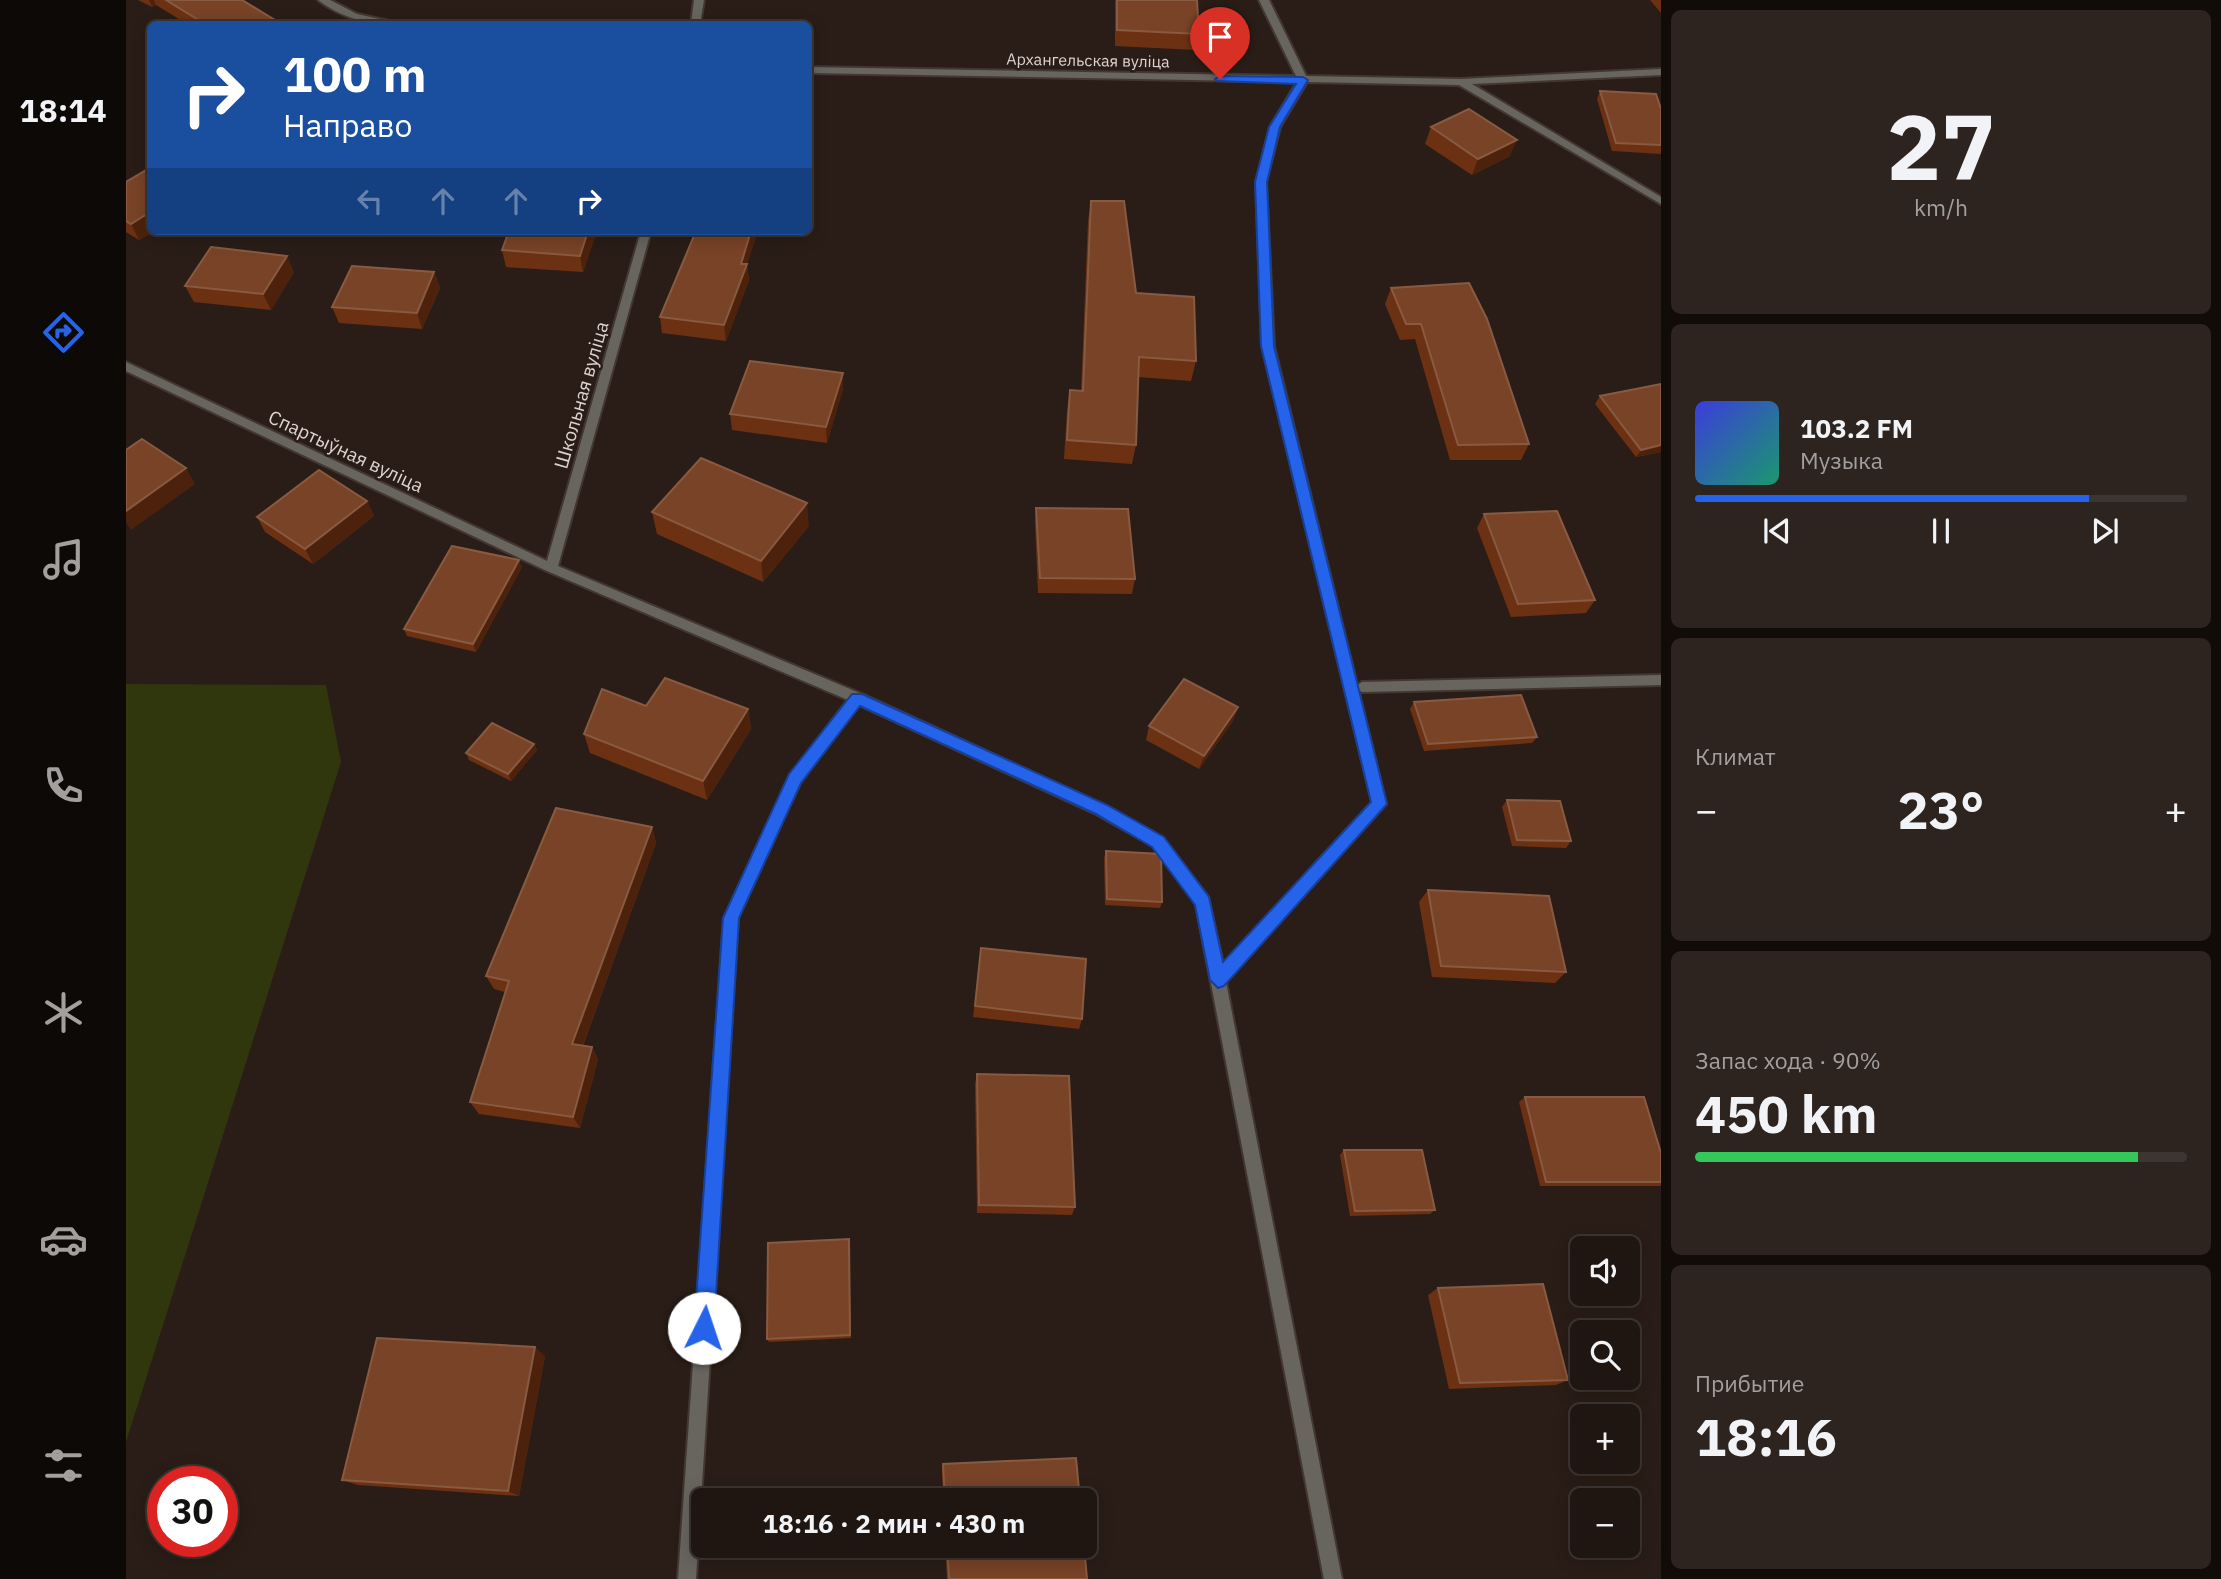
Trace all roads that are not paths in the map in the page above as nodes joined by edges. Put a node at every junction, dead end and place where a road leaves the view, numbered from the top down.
1 (323, 0) edge
2 (699, 0) edge
3 (1264, 0) edge
4 (382, 21) edge
5 (696, 21) edge
6 (812, 70) edge
7 (1661, 72) edge
8 (1303, 80) junction
9 (1461, 82) junction
10 (1661, 201) edge
11 (645, 235) edge
12 (126, 366) edge
13 (551, 568) junction
14 (1661, 680) edge
15 (1362, 687) dead end
16 (857, 698) junction
17 (1218, 980) junction
18 (687, 1579) edge
19 (1333, 1579) edge

1 - 4 street
2 - 5 street
3 - 8 street
6 - 8 street, Архангельская вуліца
7 - 9 street, Архангельская вуліца
8 - 9 street, Архангельская вуліца
8 - 17 street
9 - 10 street
11 - 13 street, Школьная вуліца
12 - 13 street, Спартыўная вуліца
13 - 16 street, Спартыўная вуліца
14 - 15 street
16 - 17 street, Спартыўная вуліца
16 - 18 street
17 - 19 street, Спартыўная вуліца

